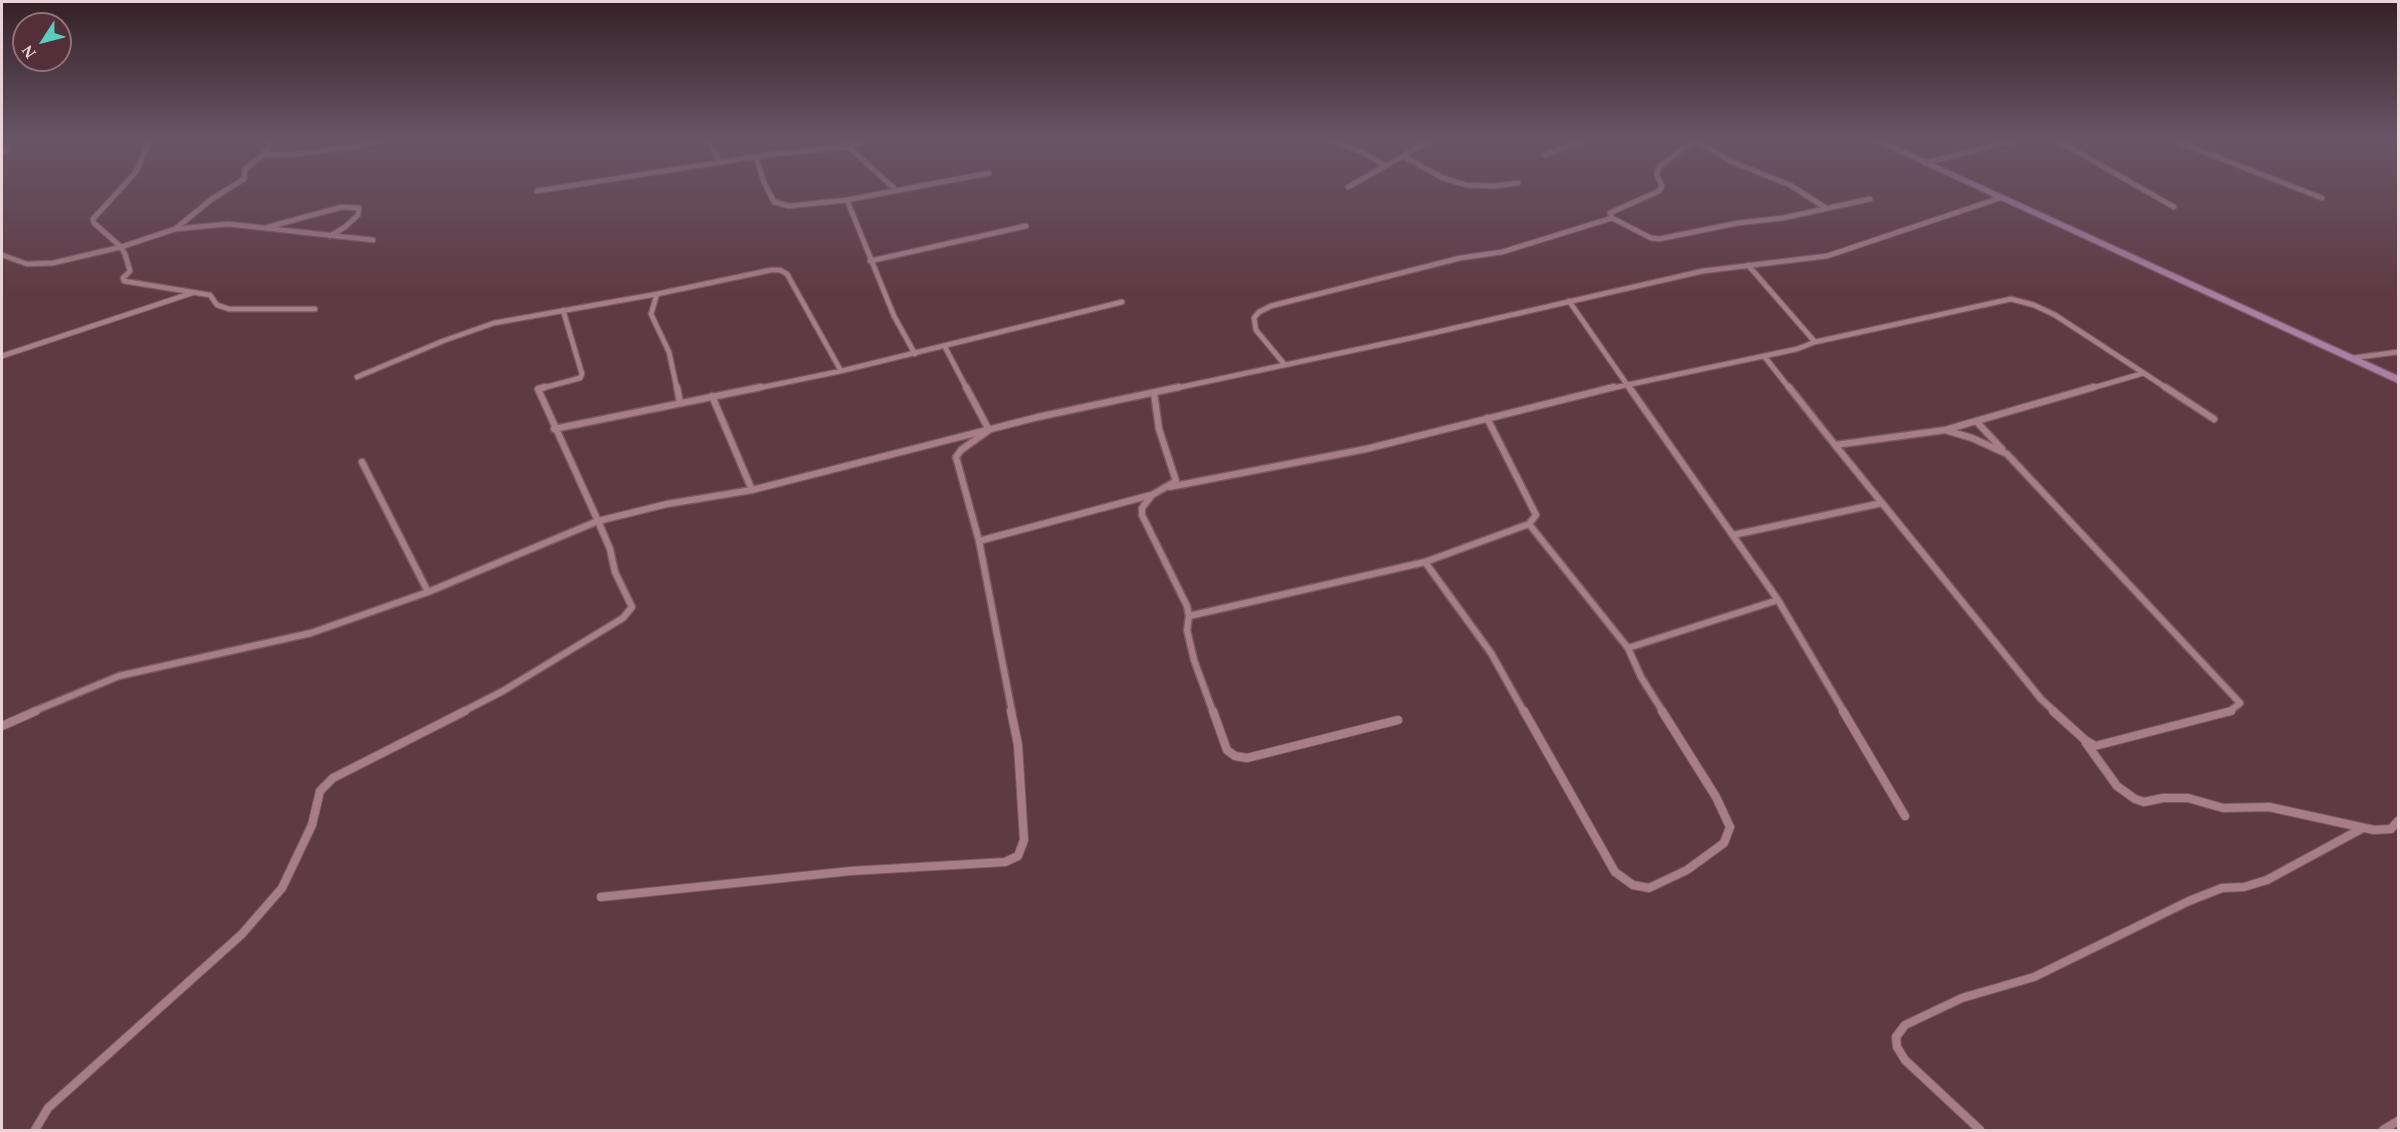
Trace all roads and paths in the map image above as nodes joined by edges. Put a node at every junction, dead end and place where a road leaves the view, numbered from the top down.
1 (118, 192) edge
2 (223, 192) edge
3 (769, 192) edge
4 (887, 192) edge
5 (1657, 192) edge
6 (1801, 192) edge
7 (1987, 192) edge
8 (2147, 192) edge
9 (2306, 192) edge
10 (2000, 198) junction
11 (2322, 198) dead end
12 (1870, 199) dead end
13 (847, 200) junction
14 (2174, 207) dead end
15 (1826, 208) junction
16 (1612, 218) junction
17 (1026, 226) dead end
18 (175, 228) junction
19 (265, 228) junction
20 (329, 237) junction
21 (373, 240) dead end
22 (121, 247) junction
23 (2, 255) edge
24 (870, 261) junction
25 (1748, 265) junction
26 (193, 293) junction
27 (657, 294) junction
28 (1122, 302) dead end
29 (1569, 302) junction
30 (315, 309) dead end
31 (563, 310) junction
32 (1815, 342) junction
33 (945, 347) junction
34 (2398, 352) edge
35 (915, 354) junction
36 (2, 356) edge
37 (1764, 356) junction
38 (2352, 358) junction
39 (1285, 365) junction
40 (841, 371) junction
41 (2144, 373) junction
42 (357, 377) dead end
43 (2398, 380) edge
44 (1627, 384) junction
45 (1154, 393) junction
46 (712, 396) junction
47 (680, 403) junction
48 (1487, 418) junction
49 (2214, 419) dead end
50 (1976, 421) junction
51 (554, 429) junction
52 (989, 430) junction
53 (1945, 430) junction
54 (1835, 445) junction
55 (2007, 454) junction
56 (362, 462) dead end
57 (1169, 487) junction
58 (752, 490) junction
59 (1152, 495) junction
60 (1882, 503) junction
61 (598, 521) junction
62 (1529, 524) junction
63 (1732, 535) junction
64 (979, 541) junction
65 (1425, 562) junction
66 (428, 592) junction
67 (1778, 600) junction
68 (1189, 616) junction
69 (1628, 648) junction
70 (1398, 720) dead end
71 (2, 726) edge
72 (2085, 740) junction
73 (1905, 816) dead end
74 (2398, 821) edge
75 (2361, 829) junction
76 (601, 897) dead end
77 (2398, 1121) edge
78 (35, 1131) edge
79 (1980, 1131) edge
80 (2383, 1131) edge

1 - 22 street
2 - 18 street
3 - 13 street
4 - 13 street
5 - 16 street
6 - 15 street
7 - 10 main road
8 - 14 street
9 - 11 street
10 - 25 street
10 - 38 main road
12 - 15 street
13 - 24 street
15 - 16 street
16 - 39 street
17 - 24 street
18 - 19 street
18 - 22 street
19 - 20 street
19 - 20 street
20 - 21 street
22 - 23 street
22 - 26 street
24 - 35 street
25 - 29 street
25 - 32 street
26 - 30 street
26 - 36 street
27 - 31 street
27 - 40 street
27 - 47 street
28 - 33 street
29 - 39 street
29 - 44 street
31 - 42 street
31 - 51 street
32 - 37 street
32 - 41 street
33 - 35 street
33 - 52 street
34 - 38 street
35 - 40 street
37 - 44 street
37 - 54 street
38 - 43 main road
39 - 45 street
40 - 46 street
41 - 49 street
41 - 50 street
44 - 48 street
44 - 63 street
45 - 52 street
45 - 57 street
46 - 47 street
46 - 58 street
47 - 51 street
48 - 57 street
48 - 62 street
50 - 53 street
50 - 55 street
51 - 61 street
52 - 58 street
52 - 64 street
53 - 54 street
53 - 55 street
54 - 60 street
55 - 72 street
56 - 66 street
57 - 59 street
58 - 61 street
59 - 64 street
59 - 68 street
60 - 63 street
60 - 72 street
61 - 66 street
61 - 78 street
62 - 65 street
62 - 69 street
63 - 67 street
64 - 76 street
65 - 68 street
65 - 69 street
66 - 71 street
67 - 69 street
67 - 73 street
68 - 70 street
72 - 75 street
74 - 75 street
75 - 79 street
77 - 80 street

